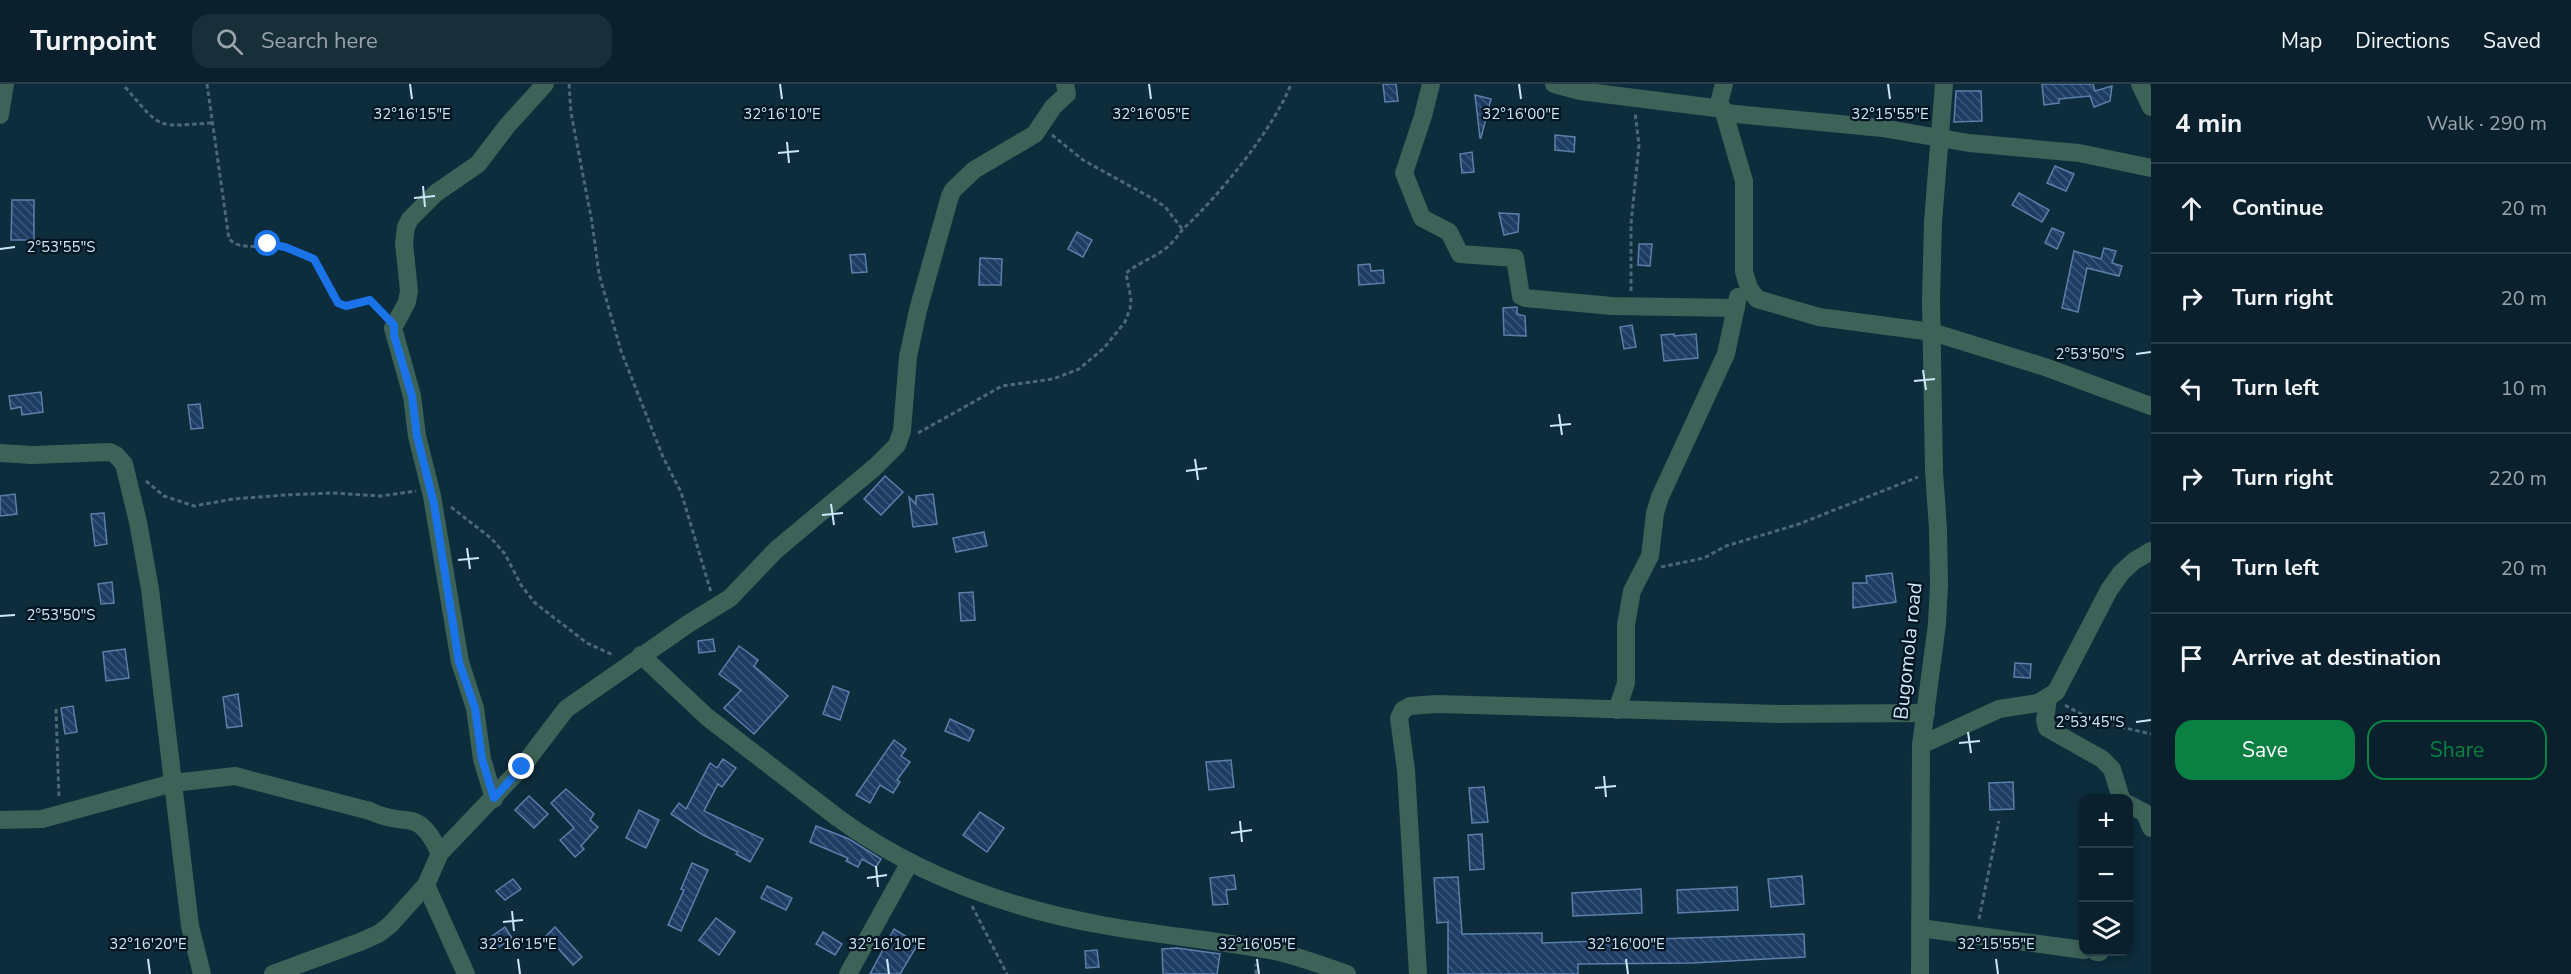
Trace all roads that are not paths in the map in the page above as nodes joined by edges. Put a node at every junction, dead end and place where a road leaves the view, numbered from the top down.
1 (5, 84) edge
2 (546, 84) edge
3 (1065, 84) edge
4 (1431, 84) edge
5 (1554, 84) edge
6 (1724, 84) edge
7 (1944, 84) edge
8 (2140, 84) edge
9 (2151, 107) edge
10 (1721, 110) junction
11 (0, 115) edge
12 (1941, 137) junction
13 (2151, 168) edge
14 (1743, 272) junction
15 (1736, 308) junction
16 (1932, 332) junction
17 (2151, 406) edge
18 (0, 453) edge
19 (2151, 551) edge
20 (637, 658) junction
21 (2050, 697) junction
22 (1617, 710) junction
23 (1926, 713) junction
24 (1921, 745) junction
25 (173, 783) junction
26 (2120, 794) edge
27 (494, 798) junction
28 (2133, 807) edge
29 (0, 820) edge
30 (2151, 828) edge
31 (440, 853) junction
32 (910, 862) junction
33 (426, 885) junction
34 (1920, 928) junction
35 (2079, 949) edge
36 (202, 974) edge
37 (273, 974) edge
38 (466, 974) edge
39 (848, 974) edge
40 (1347, 974) edge
41 (1418, 974) edge
42 (1920, 974) edge

1 - 11 street
2 - 27 street
3 - 20 street
4 - 15 street
5 - 10 street
6 - 10 street
7 - 12 street, Bugomola road
8 - 9 street
10 - 12 street
10 - 14 street
12 - 13 street
12 - 16 street, Bugomola road
14 - 15 street
14 - 16 street
15 - 22 street
16 - 17 street
16 - 23 street, Bugomola road
18 - 25 street
19 - 21 street
20 - 27 street
20 - 32 street
21 - 24 street
21 - 26 street
22 - 23 street
22 - 41 street
23 - 24 street, Bugomola road
24 - 34 street, Bugomola road
25 - 29 street
25 - 31 street
25 - 36 street
27 - 31 street
28 - 30 street
31 - 33 street
32 - 39 street
32 - 40 street
33 - 37 street
33 - 38 street
34 - 35 street
34 - 42 street, Bugomola road

